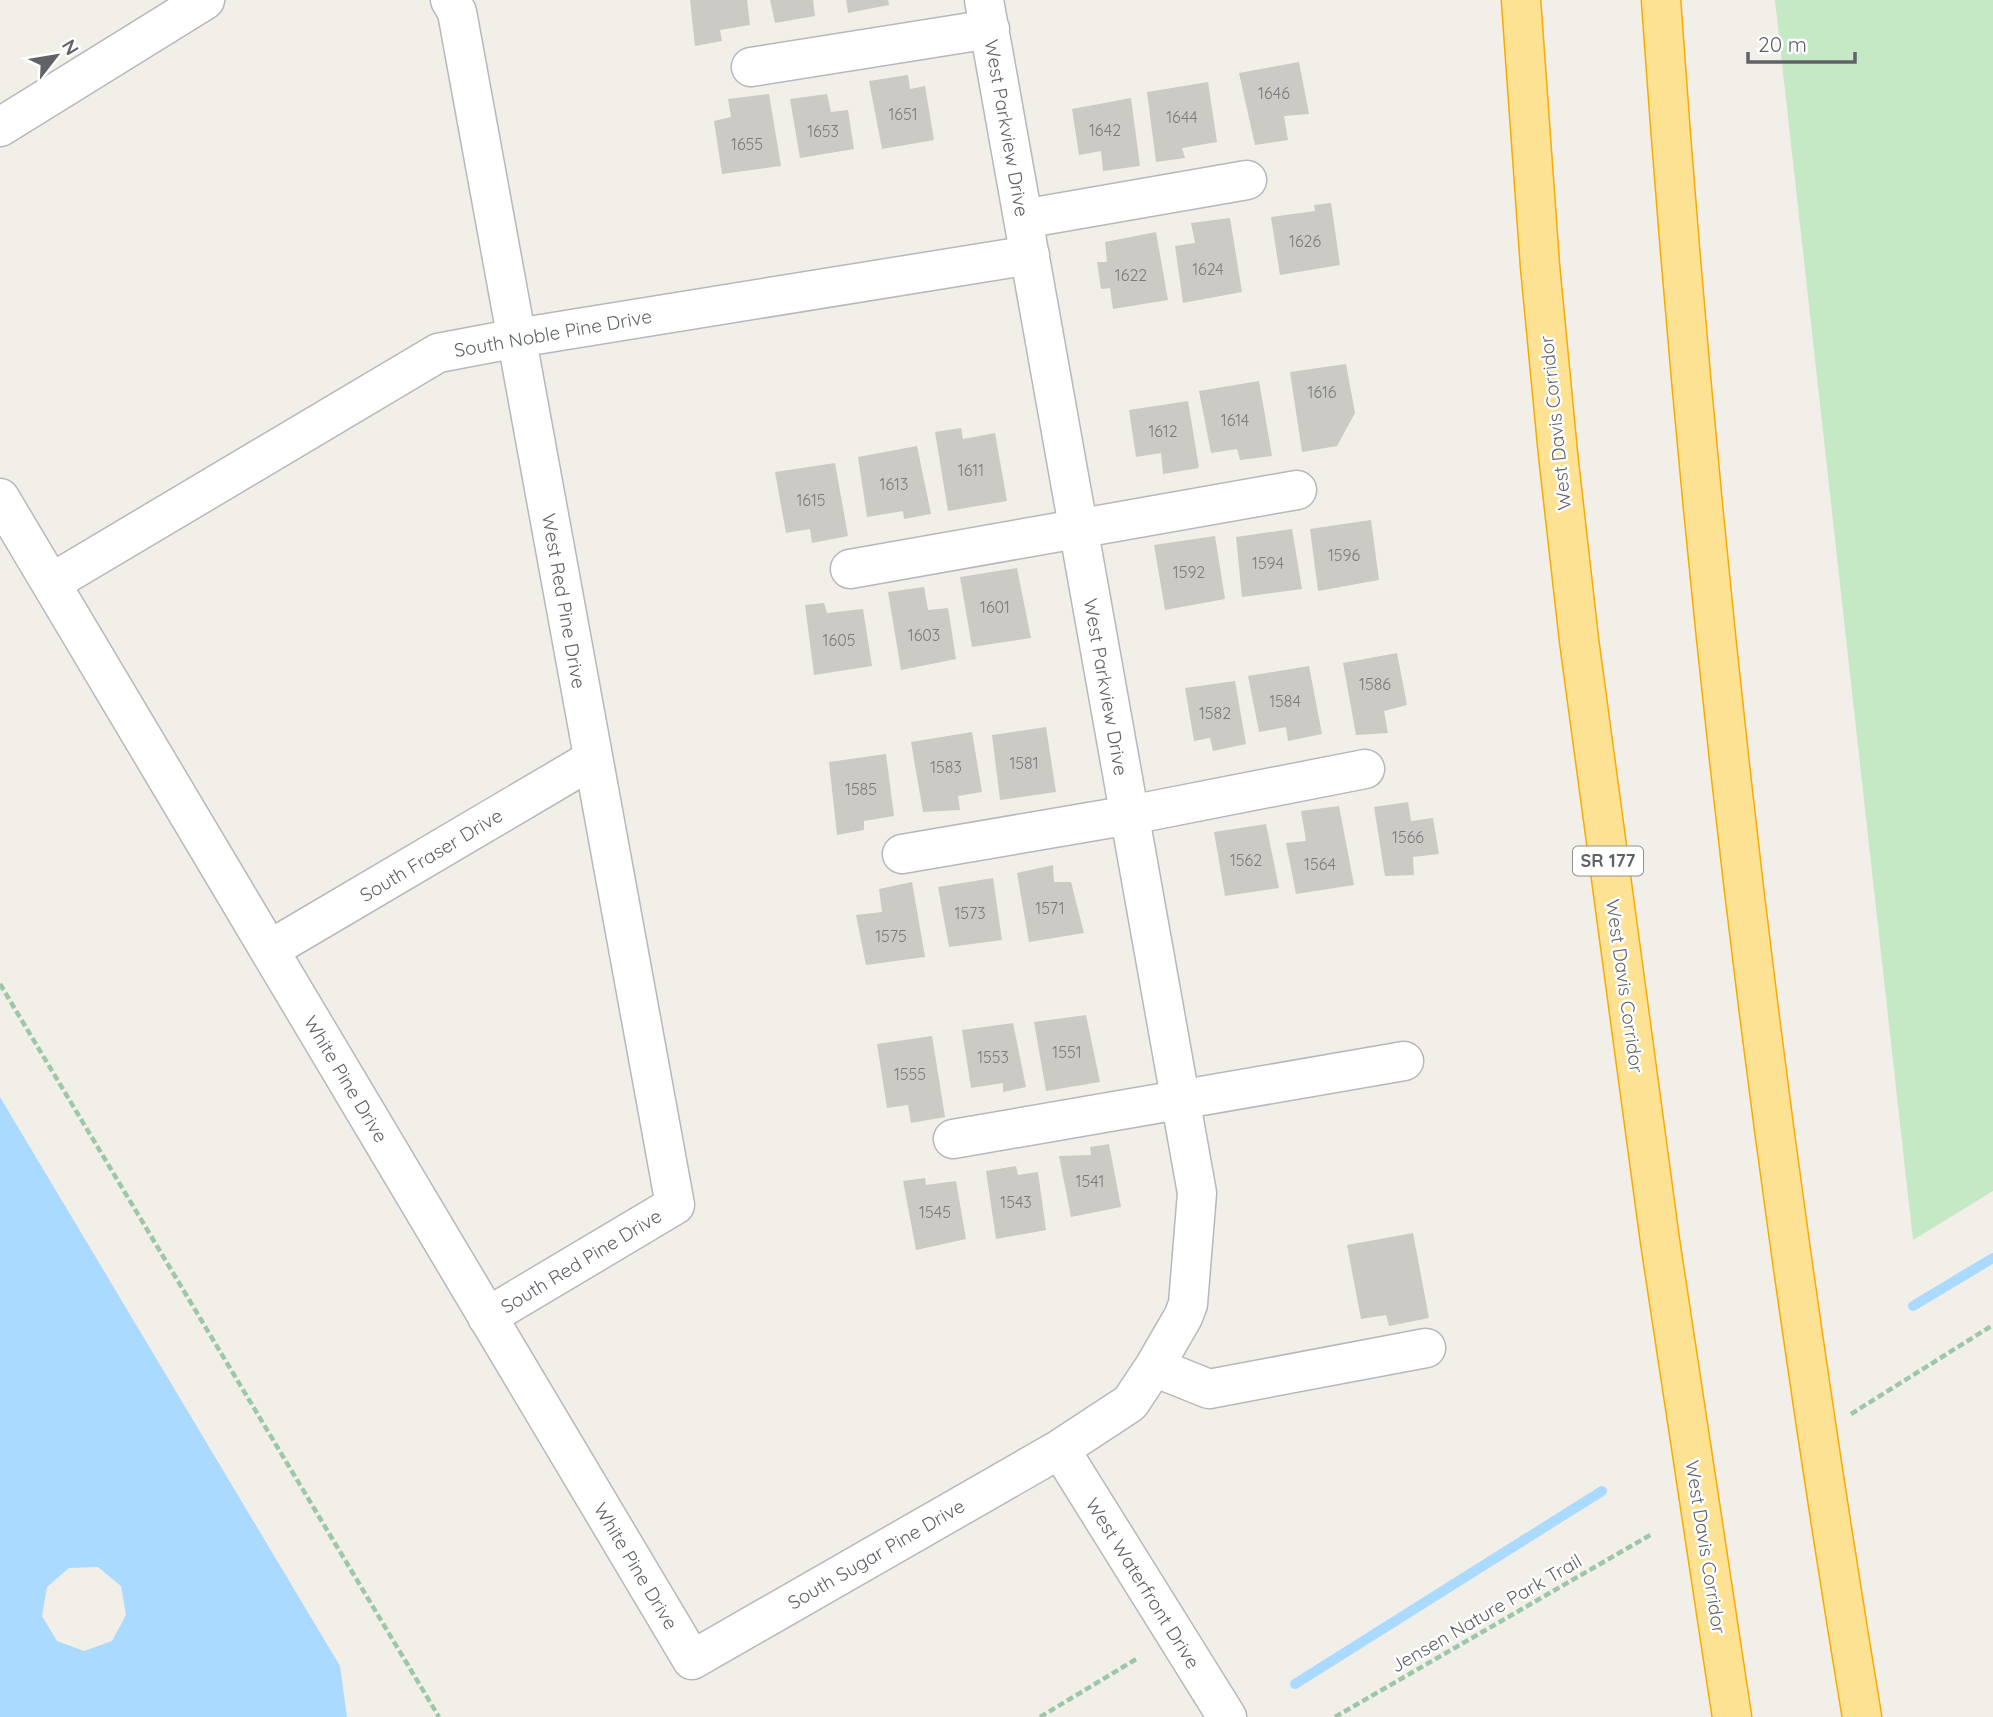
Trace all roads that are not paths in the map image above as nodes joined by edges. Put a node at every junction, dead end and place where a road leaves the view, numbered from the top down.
1 (205, 0) edge
2 (450, 0) edge
3 (1521, 0) edge
4 (1661, 0) edge
5 (987, 15) edge
6 (751, 67) dead end
7 (0, 127) edge
8 (1247, 180) dead end
9 (1026, 237) junction
10 (517, 338) junction
11 (1297, 490) dead end
12 (0, 498) edge
13 (1078, 530) junction
14 (850, 569) dead end
15 (51, 583) junction
16 (593, 759) junction
17 (1364, 769) dead end
18 (1129, 816) junction
19 (902, 854) dead end
20 (269, 950) junction
21 (1404, 1061) dead end
22 (1180, 1099) junction
23 (953, 1139) dead end
24 (675, 1205) joint
25 (487, 1317) junction
26 (1426, 1348) dead end
27 (1154, 1367) junction
28 (1060, 1448) junction
29 (692, 1660) joint
30 (1227, 1717) edge
31 (1732, 1717) edge
32 (1862, 1717) edge

1 - 7 street
2 - 10 street, West Red Pine Drive
3 - 31 highway, West Davis Corridor / SR 177
4 - 32 highway
5 - 6 street
5 - 9 street, West Parkview Drive
8 - 9 street, South Noble Pine Drive
9 - 10 street, South Noble Pine Drive
9 - 13 street, West Parkview Drive
10 - 15 street, South Noble Pine Drive
10 - 16 street, West Red Pine Drive
11 - 13 street
12 - 15 street, White Pine Drive
13 - 14 street
13 - 18 street, West Parkview Drive
15 - 20 street, White Pine Drive
16 - 20 street, South Fraser Drive
16 - 24 street, West Red Pine Drive
17 - 18 street
18 - 19 street
18 - 22 street, West Parkview Drive
20 - 25 street, White Pine Drive
21 - 22 street
22 - 23 street
22 - 27 street, West Parkview Drive
24 - 25 street, South Red Pine Drive
25 - 29 street, White Pine Drive
26 - 27 street
27 - 28 street, South Sugar Pine Drive
28 - 29 street, South Sugar Pine Drive
28 - 30 street, West Waterfront Drive

